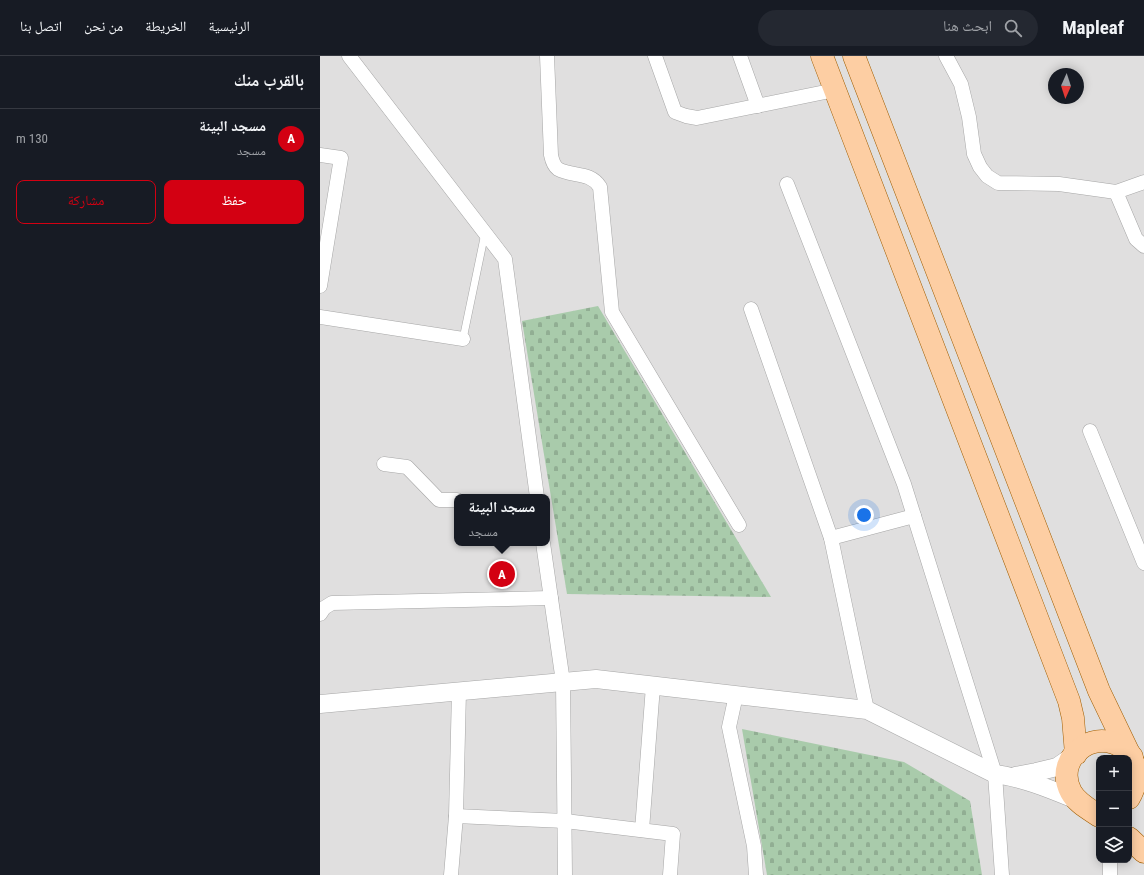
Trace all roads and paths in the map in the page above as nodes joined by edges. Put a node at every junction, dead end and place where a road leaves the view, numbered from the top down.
1 (348, 56) edge
2 (547, 56) edge
3 (655, 56) edge
4 (740, 56) edge
5 (822, 56) edge
6 (854, 56) edge
7 (946, 56) edge
8 (835, 90) junction
9 (758, 106) junction
10 (320, 155) edge
11 (1144, 182) edge
12 (787, 184) dead end
13 (1116, 192) junction
14 (485, 233) junction
15 (1144, 246) edge
16 (320, 286) edge
17 (751, 309) dead end
18 (320, 317) edge
19 (463, 339) joint
20 (1090, 431) dead end
21 (384, 464) dead end
22 (537, 494) edge
23 (454, 500) edge
24 (914, 516) junction
25 (739, 525) dead end
26 (831, 538) junction
27 (544, 546) edge
28 (1144, 563) edge
29 (551, 598) junction
30 (320, 614) edge
31 (562, 682) junction
32 (653, 686) junction
33 (459, 691) junction
34 (736, 695) junction
35 (320, 704) edge
36 (867, 710) junction
37 (1074, 755) junction
38 (1138, 771) edge
39 (1003, 775) junction
40 (1132, 793) edge
41 (1090, 808) edge
42 (456, 816) junction
43 (565, 821) junction
44 (642, 830) junction
45 (1132, 841) edge
46 (1144, 852) edge
47 (1110, 863) edge
48 (451, 875) edge
49 (565, 875) edge
50 (670, 875) edge
51 (756, 875) edge
52 (1002, 875) edge
53 (1110, 875) edge

1 - 14 street
2 - 25 street
3 - 9 street
4 - 9 street
5 - 8 main road
6 - 38 main road
7 - 13 street
8 - 9 street
8 - 37 main road
10 - 16 street
11 - 13 street
12 - 24 street
13 - 15 street
14 - 19 lane
14 - 22 street
17 - 26 street
18 - 19 street
20 - 28 street
21 - 23 street
24 - 26 street
24 - 39 street
26 - 36 street
27 - 29 street
29 - 30 street
29 - 31 street
31 - 32 street
31 - 33 street
31 - 43 street
32 - 34 street
32 - 44 street
33 - 35 street
33 - 42 street
34 - 36 street
34 - 51 street
36 - 39 street
37 - 38 main road
37 - 39 street
37 - 41 main road
38 - 40 main road
39 - 41 street
39 - 52 street
42 - 43 street
42 - 48 street
43 - 44 street
43 - 49 street
44 - 50 street
45 - 46 main road
47 - 53 street

